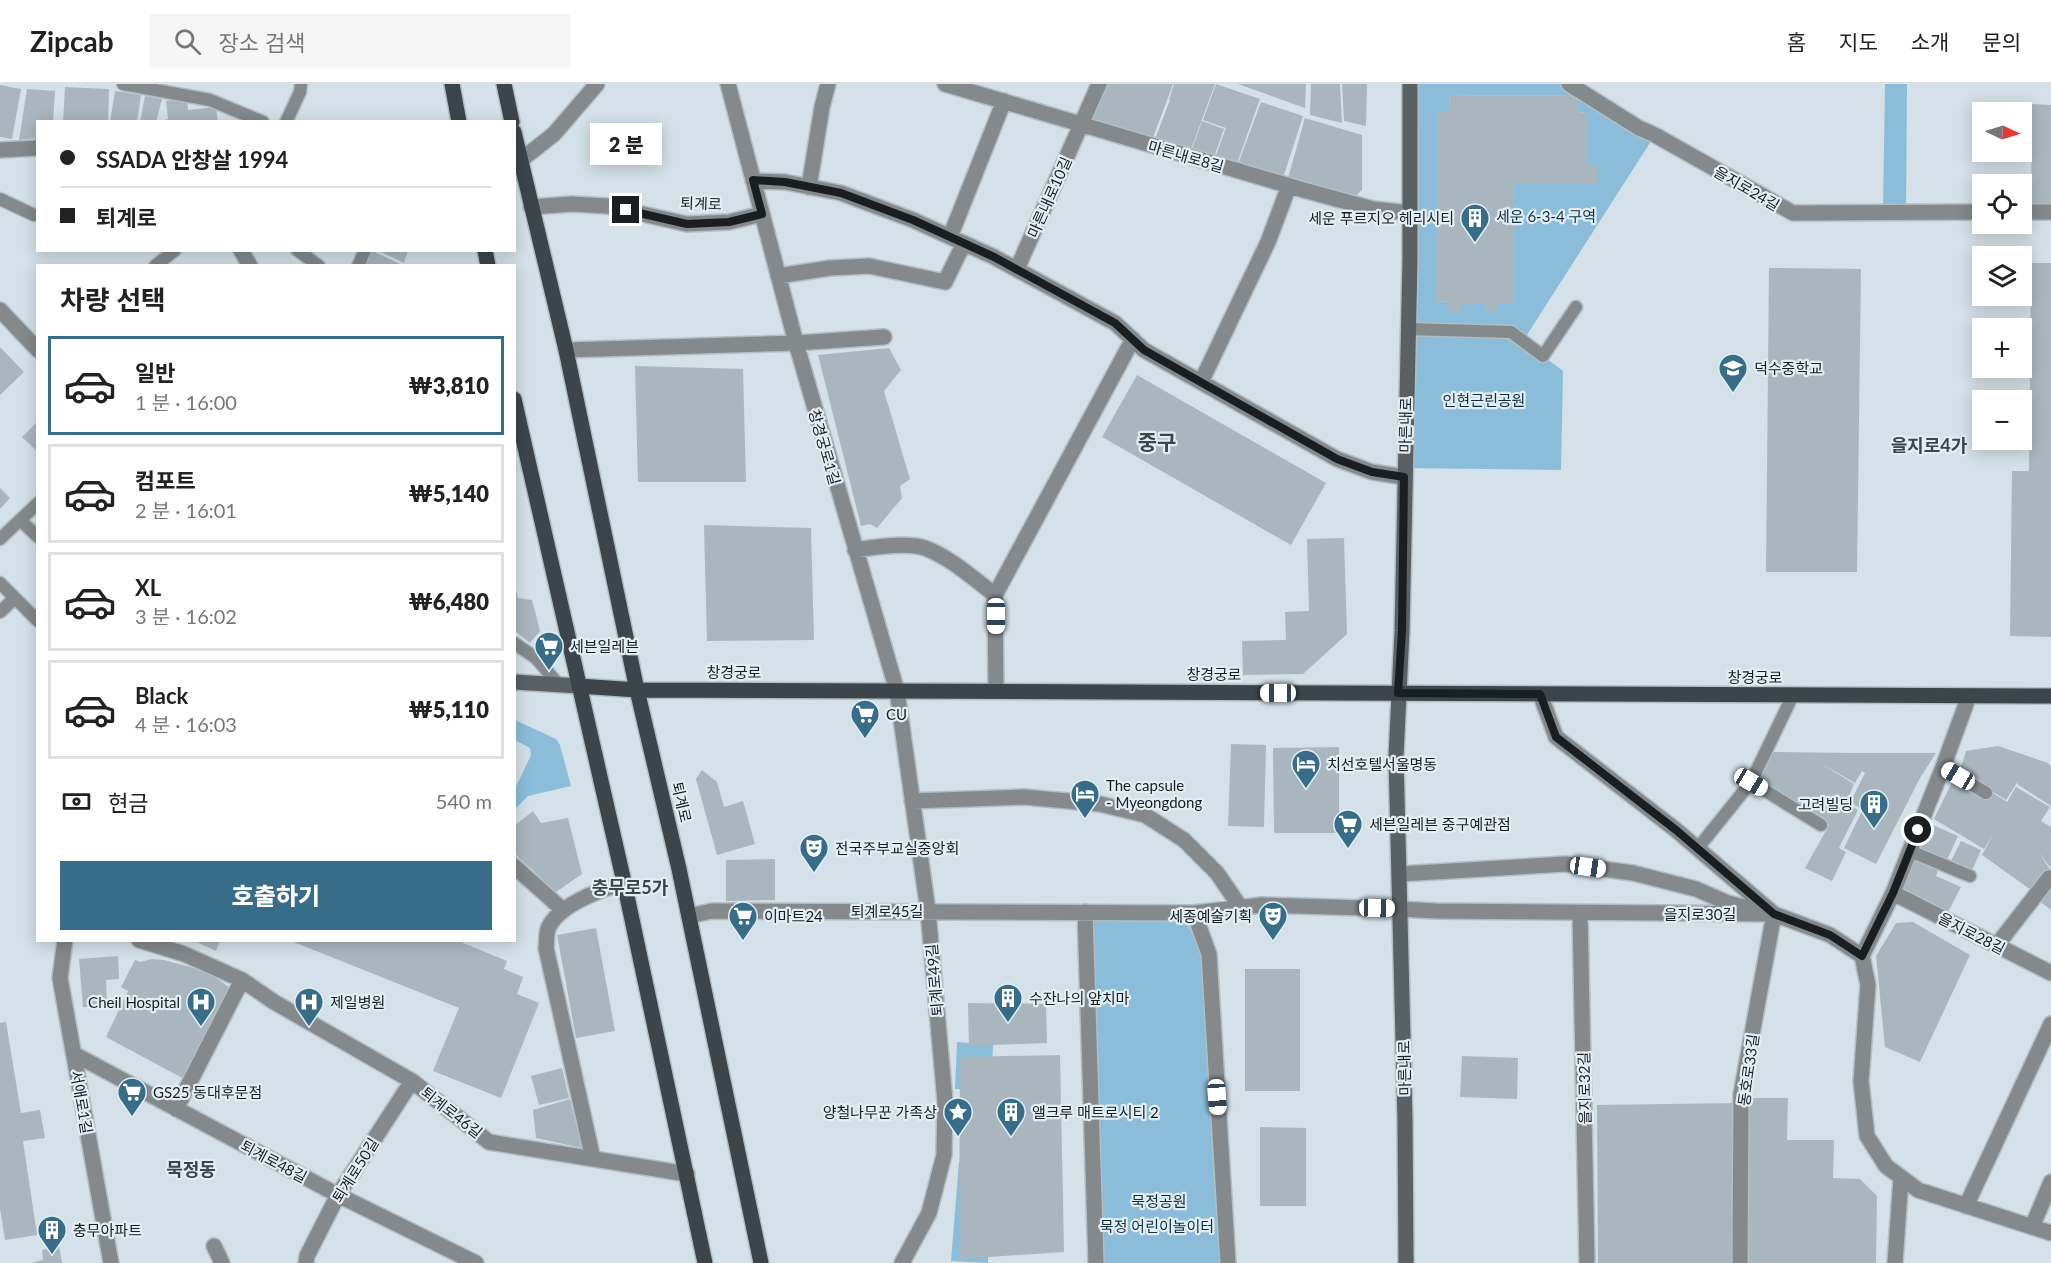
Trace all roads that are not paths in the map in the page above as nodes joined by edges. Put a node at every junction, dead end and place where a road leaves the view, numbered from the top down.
1 (123, 84) edge
2 (301, 84) edge
3 (452, 84) edge
4 (504, 84) edge
5 (597, 84) edge
6 (728, 84) edge
7 (828, 84) edge
8 (945, 84) edge
9 (1099, 84) edge
10 (1410, 84) edge
11 (1569, 84) edge
12 (1004, 101) junction
13 (258, 120) edge
14 (287, 120) edge
15 (459, 120) edge
16 (512, 120) edge
17 (1082, 125) junction
18 (516, 140) edge
19 (36, 148) edge
20 (0, 153) edge
21 (521, 160) junction
22 (753, 180) junction
23 (1289, 186) junction
24 (809, 187) junction
25 (0, 199) edge
26 (531, 207) junction
27 (1972, 212) edge
28 (2032, 212) edge
29 (2051, 212) edge
30 (1410, 213) junction
31 (762, 214) junction
32 (34, 215) dead end
33 (957, 240) junction
34 (172, 252) edge
35 (300, 252) edge
36 (158, 264) edge
37 (316, 264) edge
38 (1017, 269) junction
39 (778, 276) junction
40 (1576, 307) dead end
41 (0, 310) edge
42 (1407, 329) junction
43 (884, 337) dead end
44 (1133, 339) junction
45 (796, 343) junction
46 (36, 348) edge
47 (566, 350) junction
48 (1201, 382) junction
49 (516, 418) edge
50 (518, 437) edge
51 (1404, 477) junction
52 (36, 505) edge
53 (20, 520) junction
54 (36, 535) edge
55 (0, 539) edge
56 (855, 550) junction
57 (0, 583) edge
58 (995, 596) junction
59 (14, 599) junction
60 (0, 612) edge
61 (36, 619) edge
62 (516, 644) edge
63 (516, 682) edge
64 (558, 684) junction
65 (579, 686) junction
66 (637, 690) junction
67 (897, 691) junction
68 (996, 691) junction
69 (1398, 693) junction
70 (1540, 694) junction
71 (1793, 695) junction
72 (1969, 696) junction
73 (2051, 696) edge
74 (1943, 767) junction
75 (1751, 782) junction
76 (1986, 794) dead end
77 (912, 801) junction
78 (1821, 825) dead end
79 (1698, 848) junction
80 (1910, 851) junction
81 (516, 868) edge
82 (1400, 873) junction
83 (1970, 876) dead end
84 (2051, 878) edge
85 (624, 882) junction
86 (1893, 893) junction
87 (1241, 908) junction
88 (1400, 909) junction
89 (563, 910) junction
90 (928, 911) junction
91 (1085, 912) junction
92 (1194, 913) junction
93 (1580, 913) junction
94 (1774, 914) junction
95 (689, 916) junction
96 (65, 942) edge
97 (145, 942) edge
98 (1997, 945) junction
99 (1862, 956) junction
100 (2051, 973) edge
101 (242, 980) junction
102 (2051, 1024) edge
103 (74, 1054) junction
104 (412, 1081) junction
105 (176, 1108) junction
106 (593, 1159) junction
107 (687, 1174) junction
108 (1901, 1178) junction
109 (2051, 1182) edge
110 (338, 1195) junction
111 (1966, 1206) junction
112 (2032, 1227) junction
113 (2051, 1233) edge
114 (214, 1246) dead end
115 (111, 1263) edge
116 (222, 1263) edge
117 (306, 1263) edge
118 (476, 1263) edge
119 (705, 1263) edge
120 (761, 1263) edge
121 (902, 1263) edge
122 (1096, 1263) edge
123 (1228, 1263) edge
124 (1406, 1263) edge
125 (1587, 1263) edge
126 (1740, 1263) edge
127 (1895, 1263) edge

1 - 13 lane
2 - 14 lane
3 - 15 main road
4 - 16 main road
5 - 21 street
6 - 22 street, 창경궁로1길
7 - 24 street
8 - 12 street, 마른내로8길
9 - 17 street
10 - 30 main road, 마른내로
11 - 27 street, 을지로24길
12 - 17 street, 마른내로8길
12 - 33 street
17 - 23 street, 마른내로8길
17 - 38 street, 마른내로10길
18 - 21 main road, 퇴계로
19 - 20 street
21 - 26 main road, 퇴계로
22 - 24 street
22 - 31 street, 창경궁로1길
23 - 30 street, 마른내로8길
23 - 48 street
24 - 33 street
25 - 32 lane
26 - 31 street, 퇴계로
26 - 47 main road, 퇴계로
28 - 29 street
30 - 42 main road, 마른내로
31 - 39 street, 창경궁로1길
33 - 38 street
33 - 39 street
34 - 36 lane
35 - 37 lane
38 - 44 street
39 - 45 street, 창경궁로1길
40 - 42 lane
41 - 46 street
42 - 51 main road, 마른내로
43 - 45 street
44 - 48 street
44 - 58 street
45 - 47 street
45 - 56 street, 창경궁로1길
47 - 66 main road, 퇴계로
48 - 51 street
49 - 50 main road
50 - 65 main road
51 - 69 main road, 마른내로
52 - 53 lane
53 - 54 lane
53 - 55 lane
56 - 58 street
56 - 67 street, 창경궁로1길
57 - 59 lane
58 - 68 street
59 - 60 lane
59 - 61 lane
62 - 64 lane
63 - 64 main road
64 - 65 main road
65 - 66 main road, 창경궁로
65 - 85 main road
66 - 67 main road, 창경궁로
66 - 95 main road, 퇴계로
67 - 68 main road, 창경궁로
67 - 77 street, 퇴계로49길
68 - 69 main road, 창경궁로
69 - 70 main road, 창경궁로
69 - 82 main road, 마른내로
70 - 71 main road, 창경궁로
70 - 79 street
71 - 72 main road, 창경궁로
71 - 75 lane
72 - 73 main road, 창경궁로
72 - 74 street
74 - 76 lane
74 - 80 street
75 - 78 lane
75 - 79 lane
77 - 87 street
77 - 90 street, 퇴계로49길
79 - 94 street
80 - 83 lane
80 - 86 street
81 - 89 street
82 - 88 main road, 마른내로
82 - 94 street
84 - 98 street
85 - 89 street
85 - 107 main road
86 - 98 street, 을지로28길
86 - 99 street
87 - 88 street, 퇴계로45길
87 - 92 street, 퇴계로45길
88 - 93 street, 을지로30길
88 - 124 main road, 마른내로
89 - 106 street
90 - 91 street, 퇴계로45길
90 - 95 street, 퇴계로45길
90 - 121 street, 퇴계로49길
91 - 92 street, 퇴계로45길
91 - 122 street
92 - 123 street
93 - 94 street, 을지로30길
93 - 125 street, 을지로32길
94 - 99 street, 을지로30길
94 - 126 street, 동호로33길
95 - 120 main road, 퇴계로
96 - 103 street, 서애로1길
97 - 101 street, 퇴계로46길
98 - 100 street, 을지로28길
99 - 108 street
101 - 104 street, 퇴계로46길
101 - 105 street
102 - 111 street
103 - 105 street, 퇴계로48길
103 - 115 street, 서애로1길
104 - 106 street, 퇴계로46길
104 - 110 street, 퇴계로50길
105 - 110 street, 퇴계로48길
106 - 107 street, 퇴계로46길
107 - 119 main road
108 - 111 street
108 - 127 street
109 - 112 street
110 - 117 street, 퇴계로50길
110 - 118 street, 퇴계로48길
111 - 112 street
112 - 113 street
114 - 116 street

